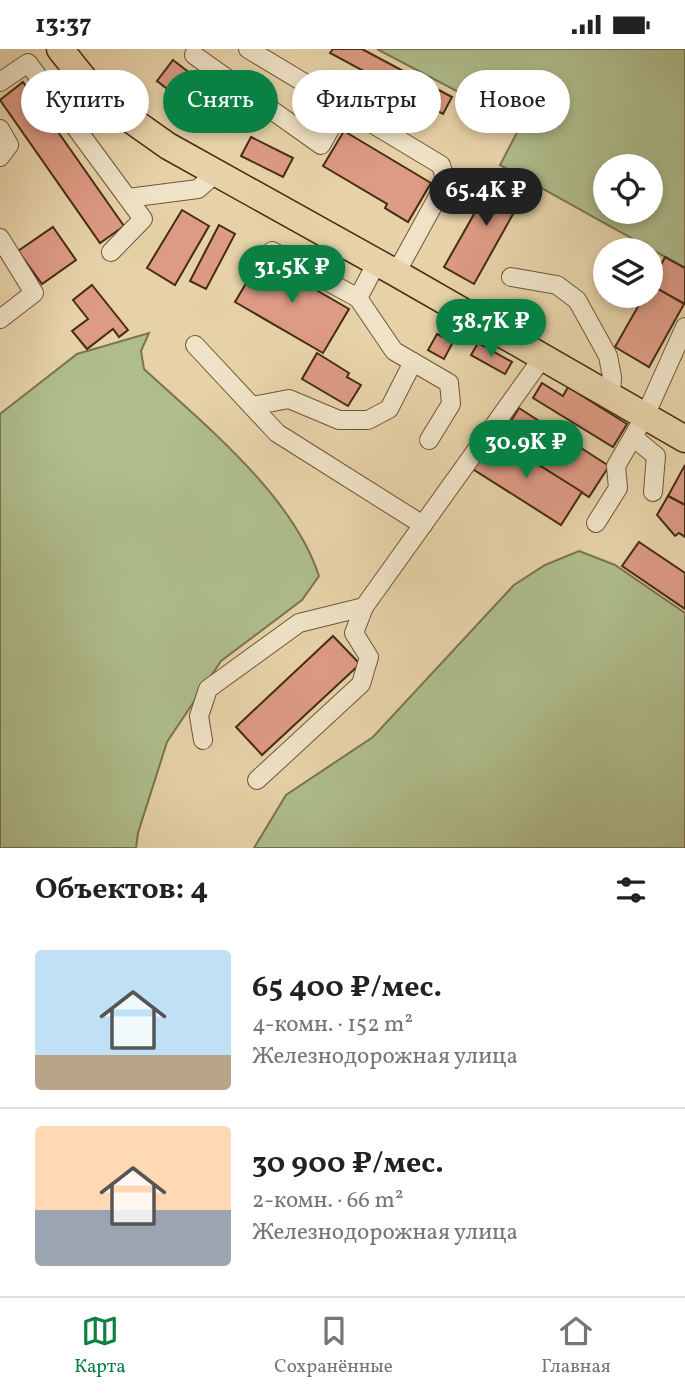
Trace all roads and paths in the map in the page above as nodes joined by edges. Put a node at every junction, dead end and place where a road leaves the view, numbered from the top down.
1 (60, 49) edge
2 (248, 49) edge
3 (192, 51) edge
4 (292, 75) edge
5 (0, 82) edge
6 (292, 124) edge
7 (0, 129) edge
8 (305, 133) edge
9 (328, 133) edge
10 (388, 133) edge
11 (0, 157) edge
12 (216, 173) junction
13 (128, 198) junction
14 (0, 238) edge
15 (272, 251) dead end
16 (111, 252) dead end
17 (386, 267) junction
18 (511, 277) dead end
19 (358, 298) junction
20 (0, 319) edge
21 (685, 327) edge
22 (195, 345) dead end
23 (543, 357) junction
24 (413, 362) junction
25 (611, 396) junction
26 (252, 406) junction
27 (639, 427) junction
28 (685, 439) edge
29 (429, 440) dead end
30 (653, 492) dead end
31 (596, 523) dead end
32 (423, 524) junction
33 (364, 607) junction
34 (203, 740) dead end
35 (257, 780) dead end

1 - 12 highway
2 - 4 lane
3 - 6 lane
5 - 13 lane
7 - 11 lane
8 - 9 lane
10 - 17 lane
12 - 13 lane
12 - 17 highway
13 - 16 lane
14 - 20 lane
15 - 19 lane
17 - 19 lane
17 - 23 highway
18 - 25 lane
19 - 24 lane
21 - 27 lane
22 - 26 lane
23 - 25 highway
23 - 32 lane
24 - 26 lane
24 - 29 lane
25 - 27 highway
26 - 32 lane
27 - 28 highway
27 - 30 lane
27 - 31 lane
32 - 33 lane
33 - 34 lane
33 - 35 lane

